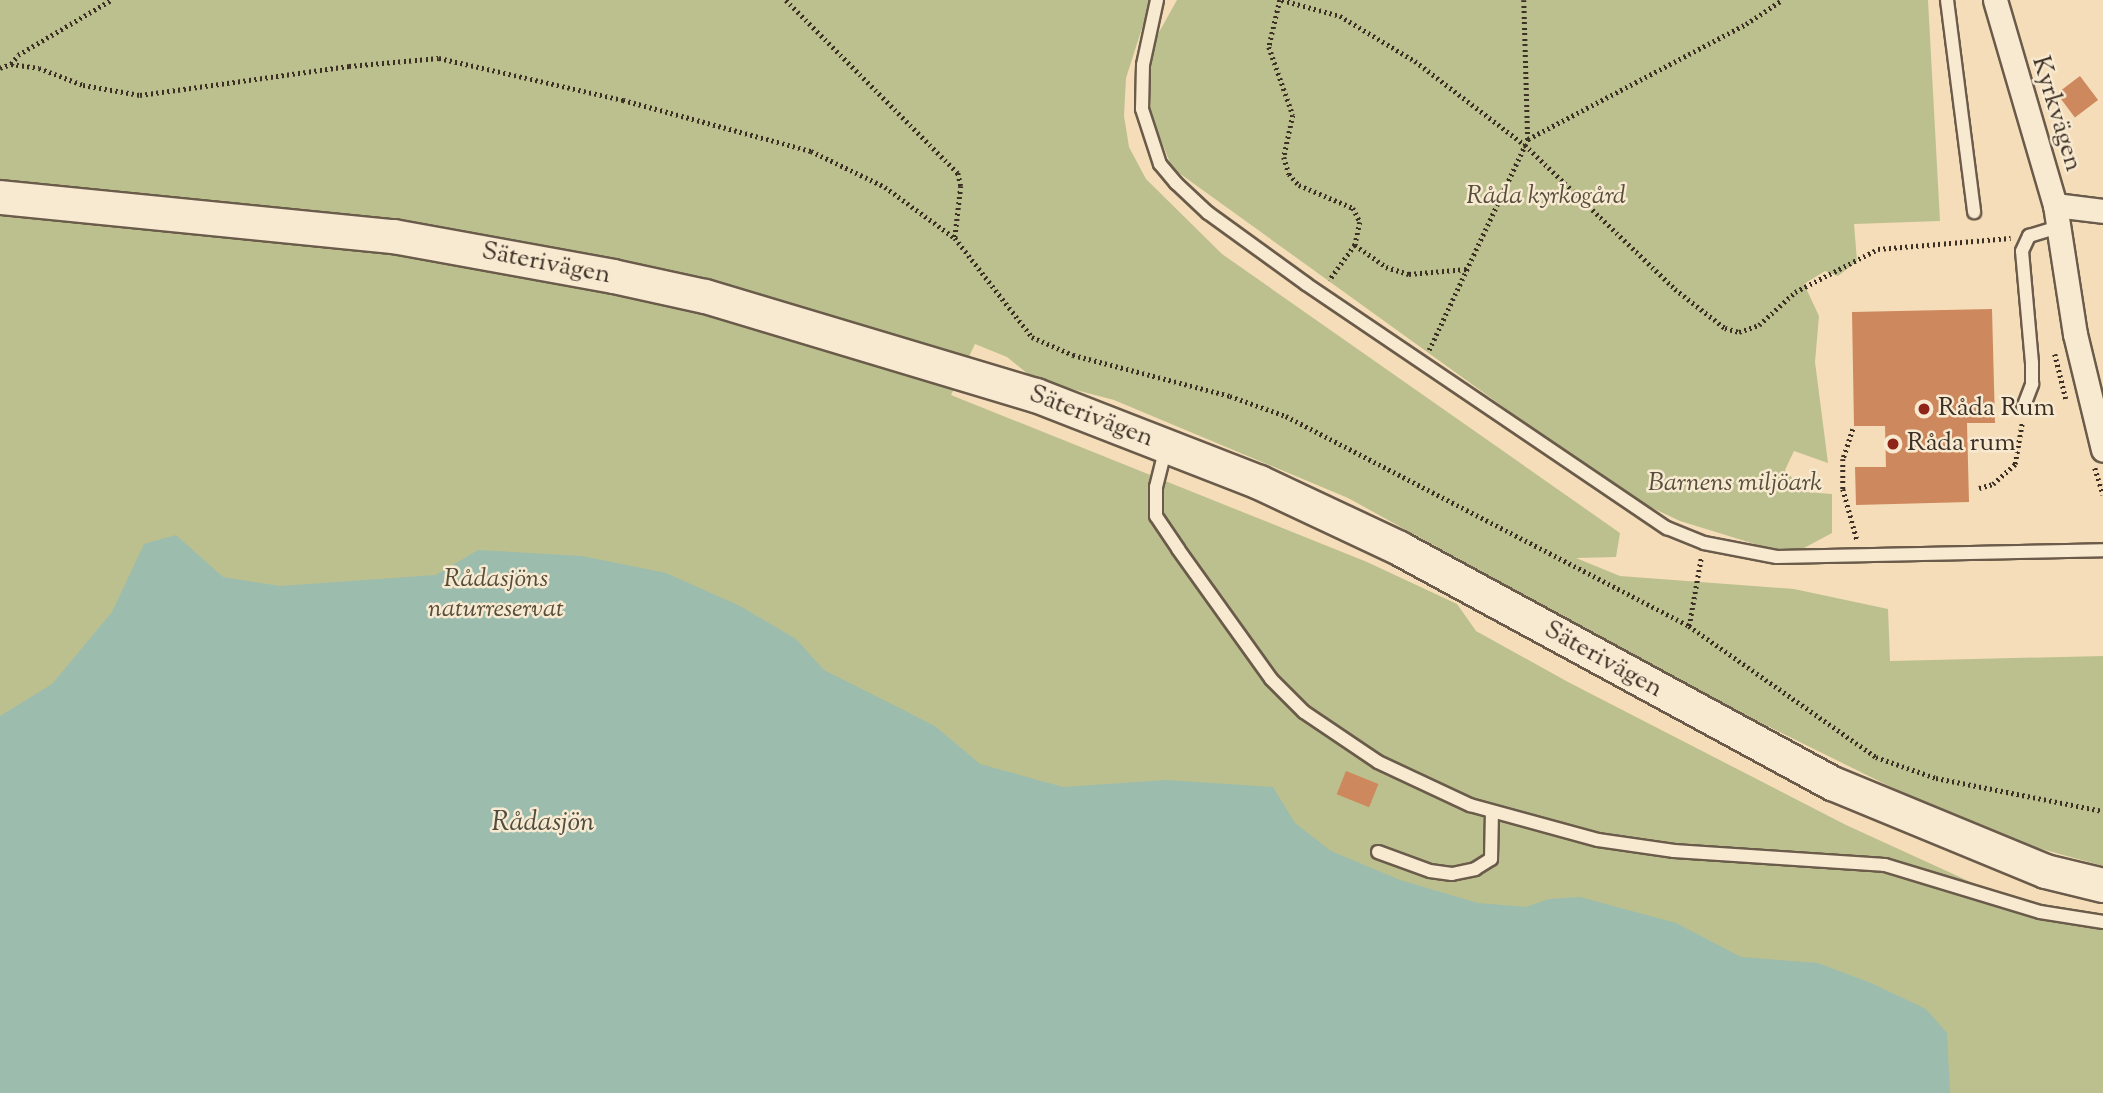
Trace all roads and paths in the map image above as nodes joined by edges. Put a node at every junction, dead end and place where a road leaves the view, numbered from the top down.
1 (111, 0) edge
2 (786, 0) edge
3 (1157, 0) edge
4 (1281, 0) edge
5 (1524, 0) edge
6 (1782, 0) edge
7 (1947, 0) edge
8 (1995, 0) edge
9 (12, 64) junction
10 (0, 68) edge
11 (1528, 139) junction
12 (1525, 145) junction
13 (0, 197) edge
14 (2103, 211) edge
15 (1974, 212) dead end
16 (2057, 216) junction
17 (2029, 236) junction
18 (955, 238) junction
19 (1355, 245) junction
20 (1467, 269) junction
21 (1320, 293) junction
22 (1422, 363) junction
23 (2023, 408) joint
24 (1853, 429) dead end
25 (1167, 446) junction
26 (2103, 450) edge
27 (1979, 488) dead end
28 (1704, 543) junction
29 (2103, 550) edge
30 (1864, 558) junction
31 (1689, 626) junction
32 (2103, 811) edge
33 (1492, 812) junction
34 (1378, 852) dead end
35 (2103, 885) edge
36 (2103, 922) edge

1 - 9 path
2 - 18 path
3 - 21 lane
4 - 12 path
4 - 19 path
5 - 11 path
6 - 11 path
7 - 15 lane
8 - 16 street, Kyrkvägen
9 - 10 path
9 - 18 path
11 - 12 path
12 - 17 path
12 - 20 path
13 - 25 street, Säterivägen
14 - 16 street
16 - 17 lane
16 - 26 street, Kyrkvägen
17 - 23 lane
18 - 31 path
19 - 20 path
19 - 21 path
20 - 22 path
21 - 22 lane
22 - 28 lane
23 - 27 path
24 - 30 path
25 - 33 lane
25 - 35 street, Säterivägen
28 - 30 lane
28 - 31 path
29 - 30 lane
31 - 32 path
33 - 34 lane
33 - 36 lane

